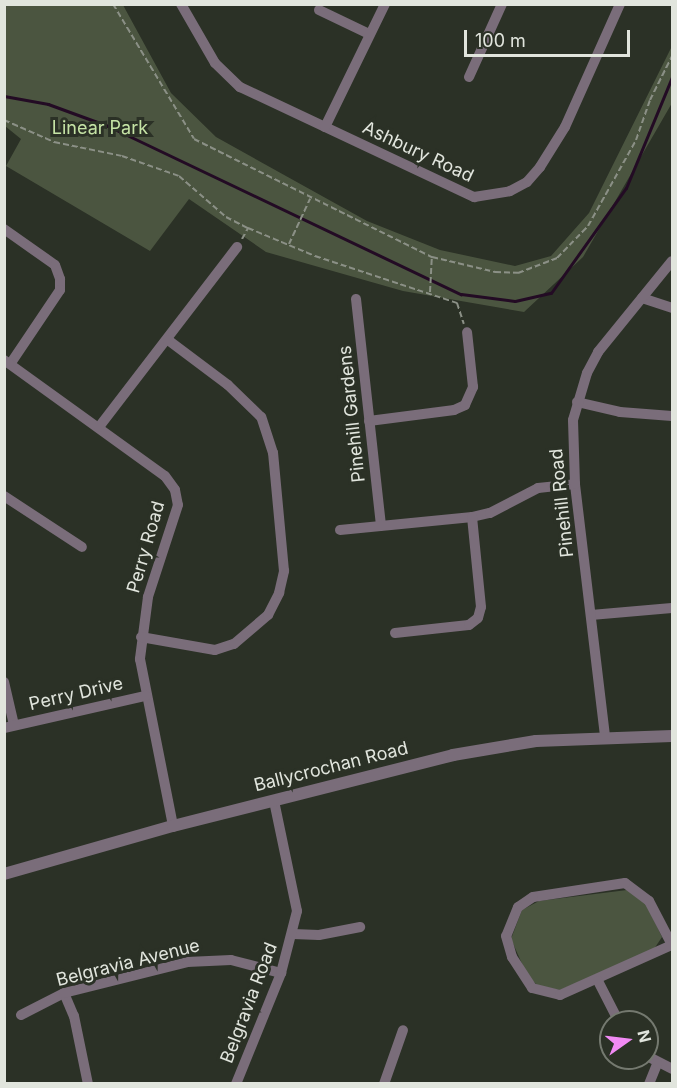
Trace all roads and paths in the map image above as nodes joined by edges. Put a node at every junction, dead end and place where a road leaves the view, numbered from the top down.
1 (181, 4) edge
2 (385, 4) edge
3 (502, 4) edge
4 (620, 4) edge
5 (319, 10) dead end
6 (369, 34) junction
7 (469, 77) dead end
8 (4, 120) edge
9 (325, 127) junction
10 (310, 199) dead end
11 (4, 230) edge
12 (289, 244) junction
13 (237, 247) dead end
14 (432, 257) dead end
15 (672, 261) edge
16 (430, 292) junction
17 (642, 298) junction
18 (356, 299) dead end
19 (672, 308) edge
20 (467, 332) joint
21 (168, 340) junction
22 (8, 361) edge
23 (577, 402) junction
24 (672, 416) edge
25 (369, 421) junction
26 (99, 427) junction
27 (575, 484) junction
28 (4, 496) edge
29 (472, 517) junction
30 (381, 526) junction
31 (80, 530) dead end
32 (340, 531) dead end
33 (73, 540) junction
34 (82, 547) dead end
35 (672, 608) edge
36 (591, 615) junction
37 (395, 633) dead end
38 (141, 637) junction
39 (4, 682) edge
40 (145, 696) junction
41 (9, 727) edge
42 (605, 736) junction
43 (672, 736) edge
44 (274, 801) junction
45 (173, 826) junction
46 (4, 874) edge
47 (360, 927) dead end
48 (293, 934) junction
49 (672, 945) edge
50 (281, 973) junction
51 (598, 981) junction
52 (64, 993) junction
53 (613, 1010) edge
54 (21, 1015) dead end
55 (403, 1030) dead end
56 (88, 1083) edge
57 (236, 1083) edge
58 (384, 1083) edge

1 - 9 street, Ashbury Road
2 - 6 street
3 - 7 street
4 - 9 street, Ashbury Road
5 - 6 street
6 - 9 street
8 - 12 path
10 - 12 path
11 - 22 street
12 - 16 path
13 - 21 street
14 - 16 path
15 - 17 street, Pinehill Road
16 - 20 path
17 - 19 street
17 - 23 street, Pinehill Road
18 - 25 street, Pinehill Gardens
20 - 25 street
21 - 26 street
21 - 38 street
22 - 26 street, Perry Road
23 - 24 street
23 - 27 street, Pinehill Road
25 - 30 street, Pinehill Gardens
26 - 38 street, Perry Road
27 - 29 street
27 - 36 street, Pinehill Road
28 - 33 street
29 - 30 street
29 - 37 street
30 - 32 street
31 - 33 street
33 - 34 street
35 - 36 street
36 - 42 street, Pinehill Road
38 - 40 street, Perry Road
39 - 41 street, Perry Drive
40 - 41 street, Perry Drive
40 - 45 street, Perry Road
42 - 43 street, Ballycrochan Road
42 - 44 street, Ballycrochan Road
44 - 45 street, Ballycrochan Road
44 - 48 street, Belgravia Road
45 - 46 street, Ballycrochan Road
47 - 48 street, Belgravia Road
48 - 50 street, Belgravia Road
49 - 51 street
49 - 51 street
50 - 52 street, Belgravia Avenue
50 - 57 street, Belgravia Road
51 - 53 street
52 - 54 street, Belgravia Avenue
52 - 56 street
55 - 58 street

